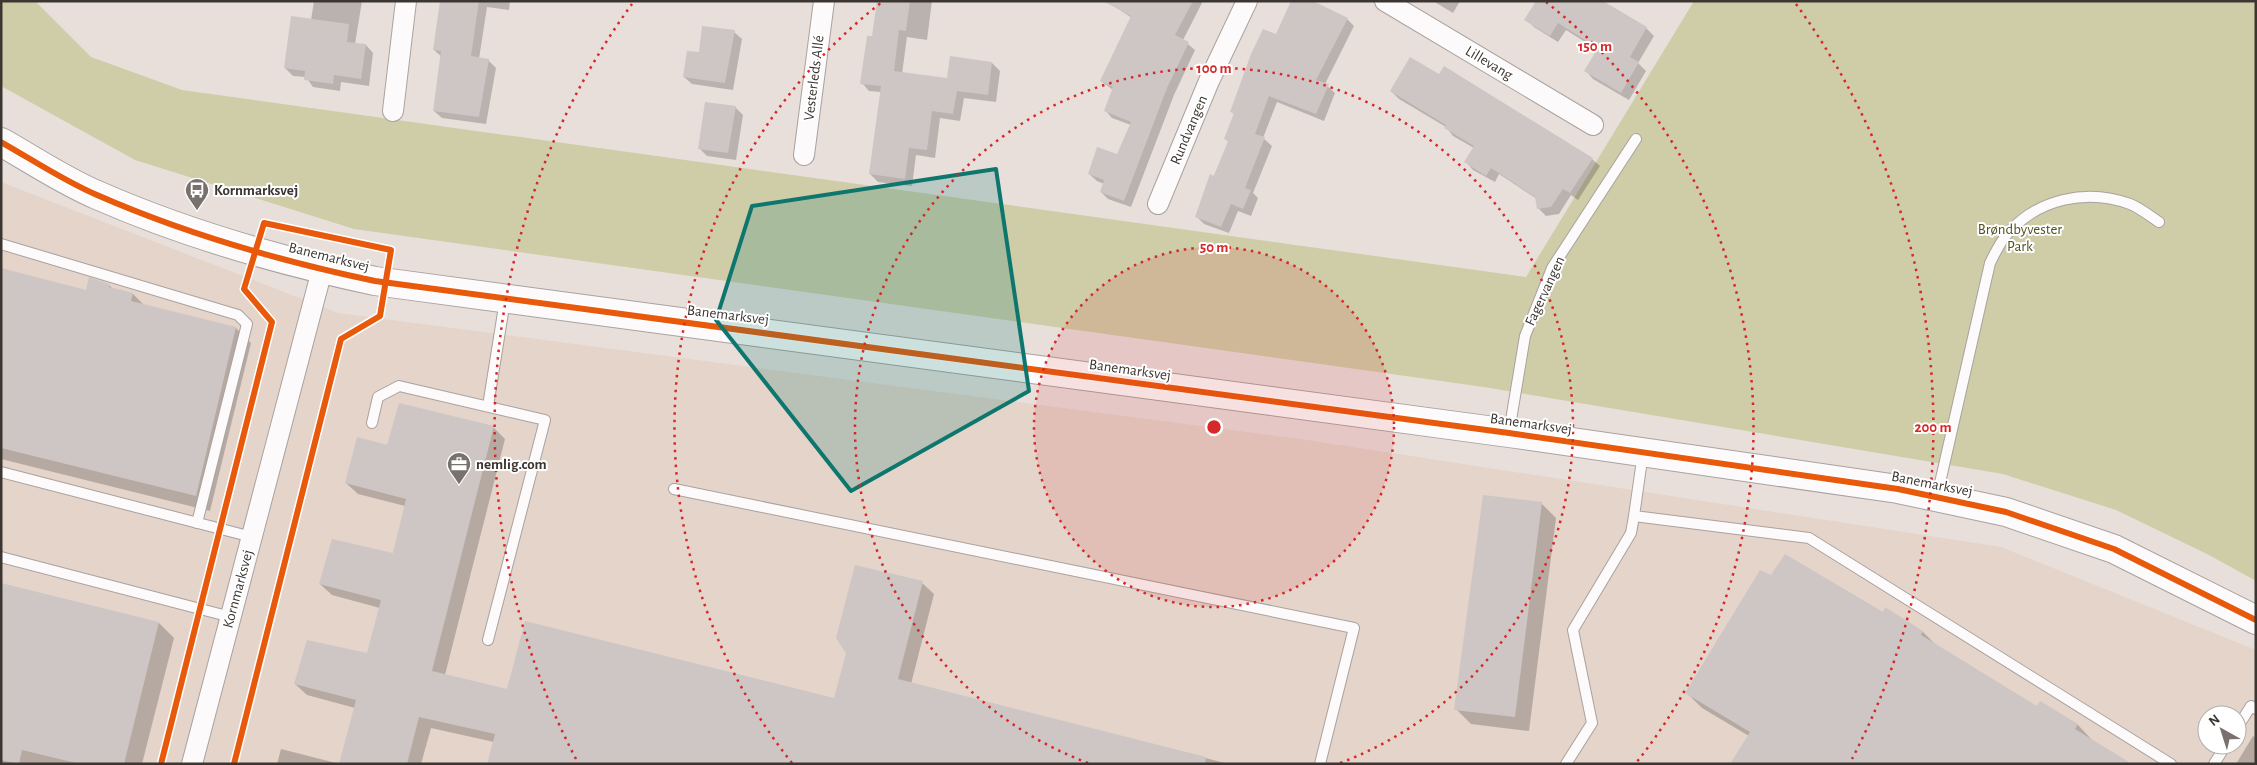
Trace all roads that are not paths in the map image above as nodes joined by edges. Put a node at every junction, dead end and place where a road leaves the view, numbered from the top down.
1 (406, 1) edge
2 (824, 1) edge
3 (1247, 1) edge
4 (1385, 1) edge
5 (393, 112) dead end
6 (1594, 125) dead end
7 (1636, 139) dead end
8 (1, 142) edge
9 (804, 155) dead end
10 (1158, 204) dead end
11 (2159, 222) dead end
12 (1, 244) edge
13 (322, 270) junction
14 (505, 299) junction
15 (488, 406) junction
16 (372, 423) dead end
17 (1509, 433) junction
18 (1643, 452) junction
19 (1, 472) edge
20 (674, 489) dead end
21 (1936, 497) junction
22 (1634, 516) junction
23 (197, 523) junction
24 (252, 537) junction
25 (1, 558) edge
26 (231, 617) junction
27 (2256, 620) edge
28 (488, 640) dead end
29 (2256, 709) edge
30 (2247, 712) edge
31 (192, 764) edge
32 (1320, 764) edge
33 (1566, 764) edge
34 (2170, 764) edge

1 - 5 street
2 - 9 street, Vesterleds Allé
3 - 10 street, Rundvangen
4 - 6 street, Lillevang
7 - 17 lane, Fagervangen
8 - 13 street, Banemarksvej
11 - 21 lane
12 - 23 lane
13 - 14 street, Banemarksvej
13 - 24 street, Kornmarksvej
14 - 15 lane
14 - 17 street, Banemarksvej
15 - 16 lane
15 - 28 lane
17 - 18 street, Banemarksvej
18 - 21 street, Banemarksvej
18 - 22 lane
19 - 23 lane
20 - 32 lane
21 - 27 street, Banemarksvej
22 - 33 lane
22 - 34 lane
23 - 24 lane
24 - 26 street, Kornmarksvej
25 - 26 lane
26 - 31 street, Kornmarksvej
29 - 30 lane

